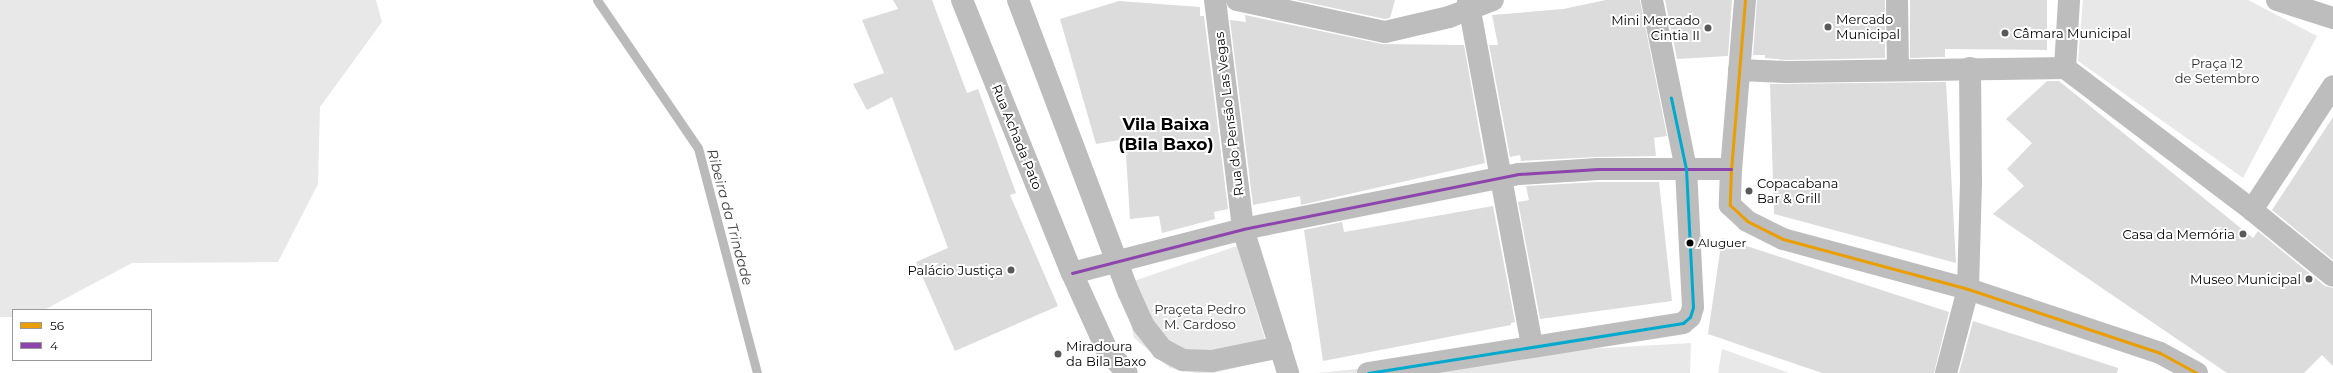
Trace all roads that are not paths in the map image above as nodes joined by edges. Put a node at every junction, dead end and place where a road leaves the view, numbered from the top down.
1 (962, 0) edge
2 (1018, 0) edge
3 (1215, 0) edge
4 (1237, 0) edge
5 (1493, 0) edge
6 (1652, 0) edge
7 (1745, 0) edge
8 (1897, 0) edge
9 (2069, 0) edge
10 (2277, 0) edge
11 (1469, 4) edge
12 (2333, 18) edge
13 (1970, 68) junction
14 (2066, 68) junction
15 (1898, 69) junction
16 (1739, 70) junction
17 (2333, 86) edge
18 (1686, 169) junction
19 (1731, 169) junction
20 (1502, 177) junction
21 (2252, 210) junction
22 (1243, 229) junction
23 (1118, 261) junction
24 (1072, 273) junction
25 (2333, 276) edge
26 (1968, 289) junction
27 (1532, 346) junction
28 (1281, 347) junction
29 (1126, 373) edge
30 (1288, 373) edge
31 (1368, 373) edge
32 (1946, 373) edge
33 (2197, 373) edge

1 - 24 street, Rua Achada Pato
2 - 23 street
3 - 22 street, Rua do Pensão Las Vegas
4 - 11 street
5 - 11 street
6 - 18 street
7 - 16 street
8 - 15 street
9 - 14 street
10 - 12 street
11 - 20 street
13 - 14 street
13 - 15 street
13 - 26 street
14 - 21 street
15 - 16 street
16 - 19 street
17 - 21 street
18 - 19 street
18 - 20 street
18 - 27 street
19 - 26 street
20 - 22 street
20 - 27 street
21 - 25 street
22 - 23 street
22 - 28 street, Rua do Pensão Las Vegas
23 - 24 street
23 - 28 street
24 - 29 street, Rua Achada Pato
26 - 32 street
26 - 33 street
27 - 31 street
28 - 30 street, Rua do Pensão Las Vegas

